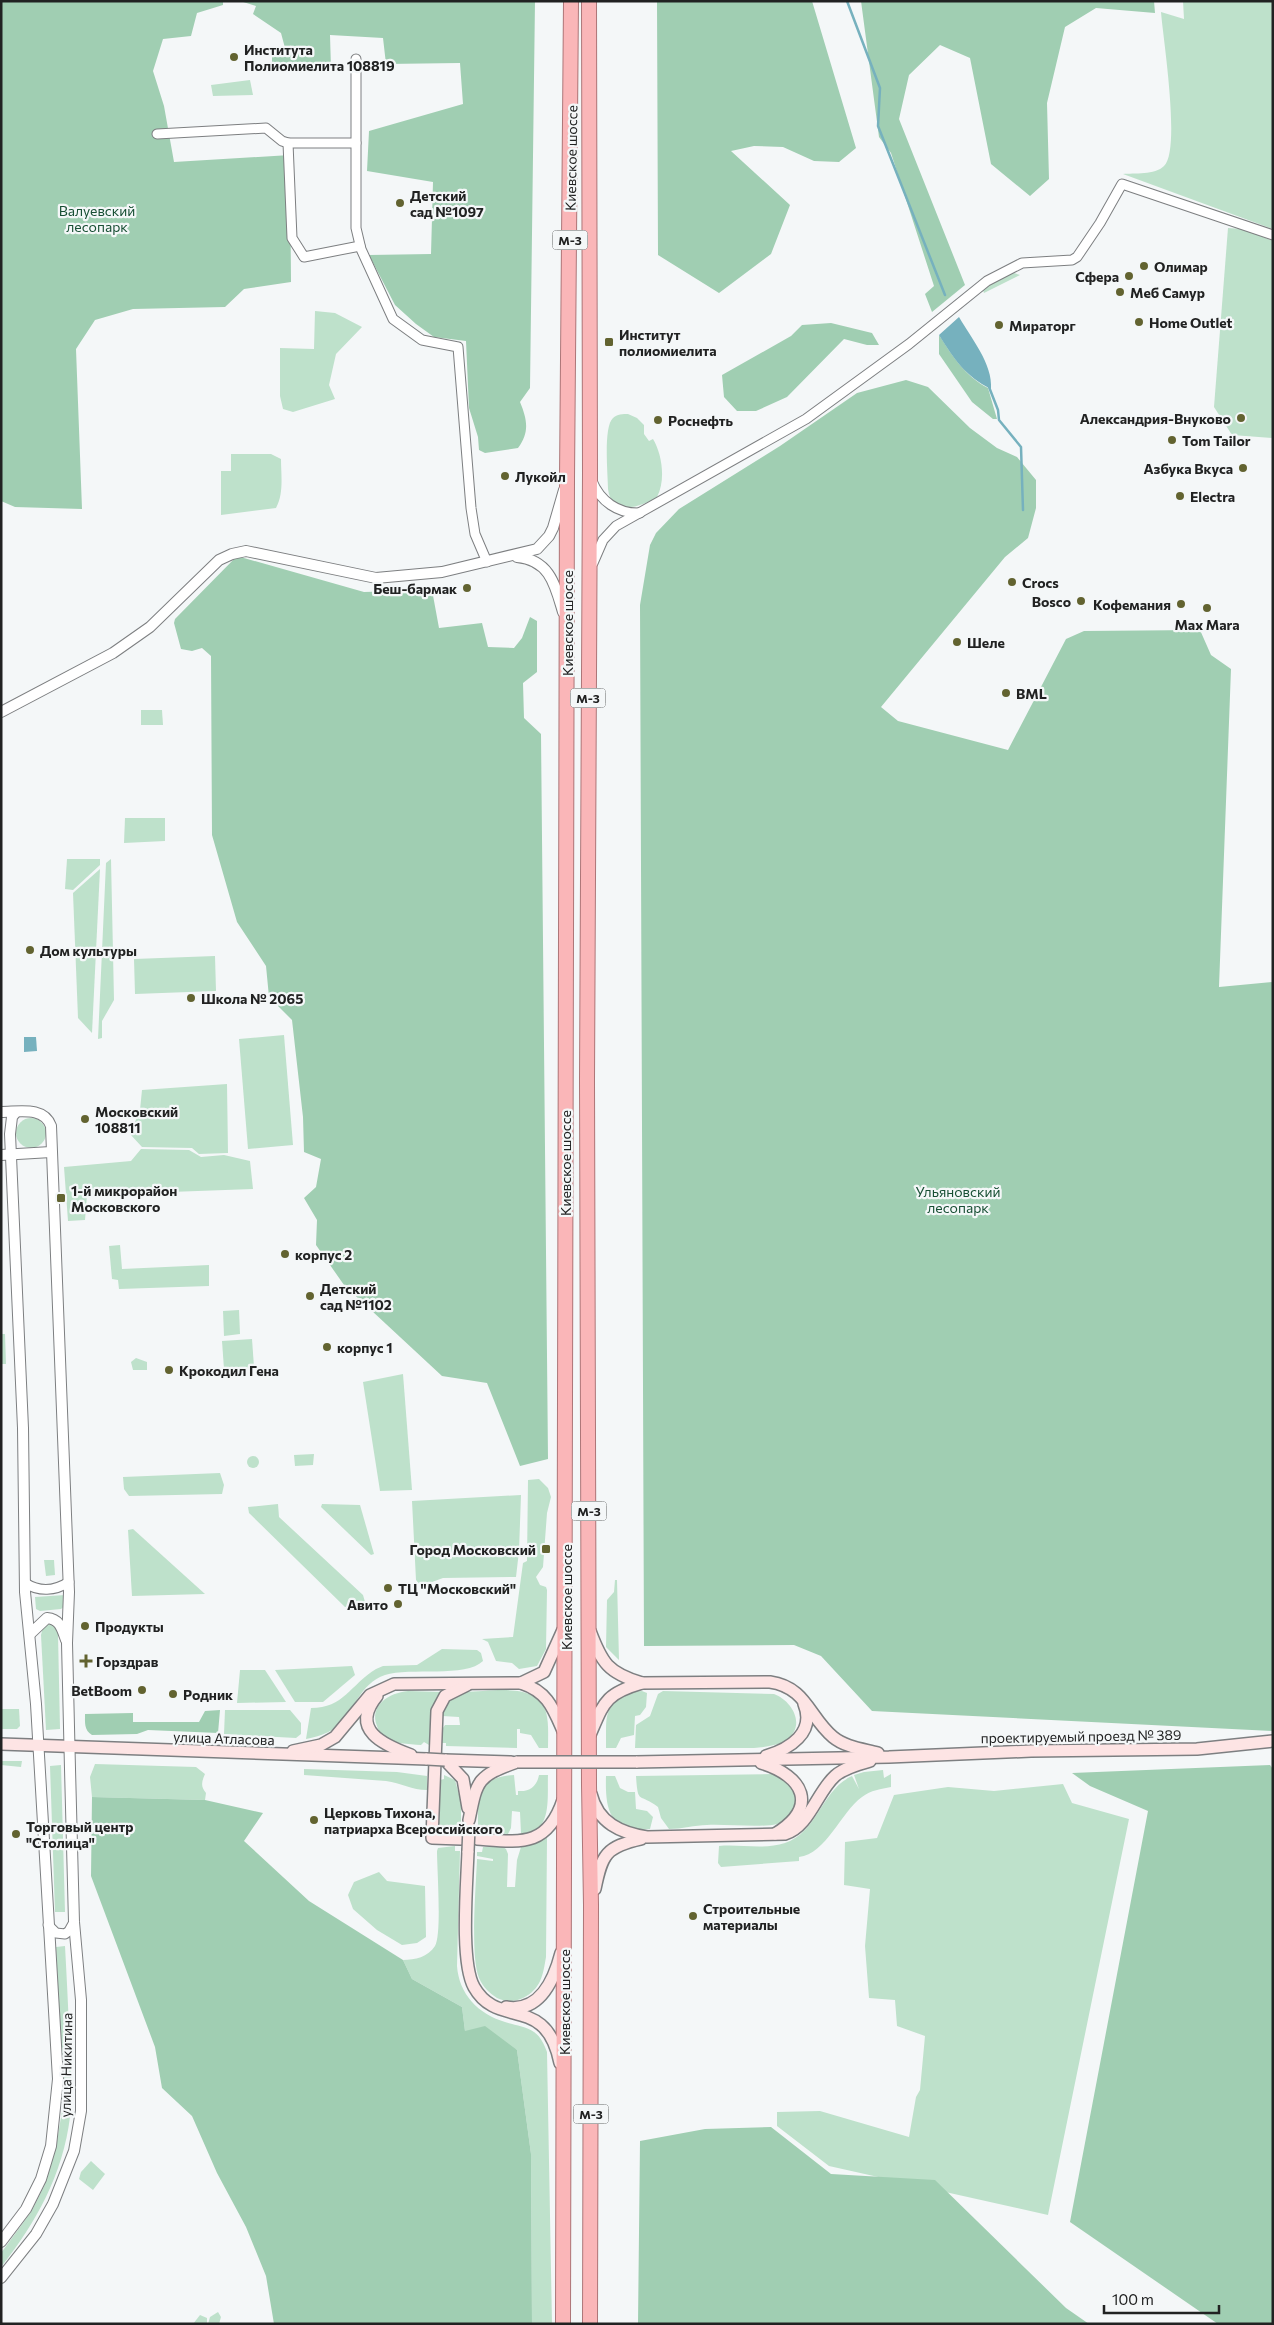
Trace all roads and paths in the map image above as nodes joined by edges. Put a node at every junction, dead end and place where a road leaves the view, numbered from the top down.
1 (571, 1) edge
2 (589, 1) edge
3 (356, 59) dead end
4 (157, 134) dead end
5 (288, 143) junction
6 (356, 143) junction
7 (1273, 235) edge
8 (360, 246) junction
9 (590, 472) junction
10 (567, 479) junction
11 (640, 513) junction
12 (512, 556) junction
13 (487, 562) junction
14 (590, 581) junction
15 (567, 625) junction
16 (1, 712) edge
17 (1, 1112) edge
18 (16, 1112) junction
19 (51, 1152) junction
20 (6, 1155) edge
21 (69, 1582) junction
22 (25, 1583) junction
23 (566, 1624) junction
24 (589, 1626) junction
25 (30, 1634) junction
26 (67, 1643) junction
27 (471, 1683) junction
28 (521, 1683) junction
29 (642, 1683) junction
30 (384, 1688) junction
31 (798, 1694) junction
32 (566, 1737) junction
33 (589, 1739) junction
34 (1273, 1741) edge
35 (1, 1744) edge
36 (38, 1746) junction
37 (70, 1747) junction
38 (277, 1755) junction
39 (889, 1757) junction
40 (425, 1759) junction
41 (445, 1760) junction
42 (752, 1760) junction
43 (517, 1762) junction
44 (565, 1784) junction
45 (589, 1785) junction
46 (469, 1824) junction
47 (772, 1836) junction
48 (646, 1837) junction
49 (460, 1839) dead end
50 (477, 1839) dead end
51 (591, 1905) junction
52 (74, 1922) junction
53 (48, 1925) junction
54 (564, 1939) junction
55 (486, 2000) junction
56 (563, 2082) junction
57 (1, 2242) edge
58 (1, 2278) edge
59 (563, 2324) edge
60 (590, 2324) edge

1 - 10 highway, Киевское шоссе / М-3
2 - 9 highway, Киевское шоссе / М-3
3 - 6 street
4 - 5 street
5 - 6 street
5 - 8 street
6 - 8 street
7 - 11 street
8 - 13 street
9 - 11 street
9 - 14 highway, Киевское шоссе / М-3
10 - 12 street
10 - 15 highway, Киевское шоссе / М-3
11 - 14 street
12 - 13 street
12 - 15 street
13 - 16 street
14 - 24 highway, Киевское шоссе / М-3
15 - 23 highway, Киевское шоссе / М-3
17 - 18 street
18 - 19 street, улица Никитина
18 - 20 street, улица Никитина
19 - 20 street
19 - 21 street, улица Никитина
20 - 22 street, улица Никитина
21 - 22 street
21 - 26 street, улица Никитина
22 - 25 street, улица Никитина
23 - 28 main road
23 - 32 highway, Киевское шоссе / М-3
24 - 29 main road
24 - 33 highway, Киевское шоссе / М-3
25 - 26 street
25 - 36 street, улица Никитина
26 - 37 street, улица Никитина
27 - 28 main road
27 - 30 main road
27 - 49 main road
28 - 32 main road
29 - 31 main road
29 - 33 main road
30 - 38 main road
30 - 40 main road
31 - 39 main road
31 - 42 main road
32 - 44 highway, Киевское шоссе / М-3
33 - 45 highway, Киевское шоссе / М-3
34 - 39 main road, проектируемый проезд № 389
35 - 36 main road, улица Атласова
36 - 37 main road, улица Атласова
36 - 53 street, улица Никитина
37 - 38 main road, улица Атласова
37 - 52 street, улица Никитина
38 - 40 main road, улица Атласова
39 - 42 main road, улица Атласова
39 - 47 main road
40 - 41 main road, улица Атласова, bridge
41 - 43 main road, улица Атласова
41 - 46 main road
42 - 43 main road, улица Атласова, bridge
42 - 47 main road
43 - 46 main road
44 - 50 main road
44 - 54 highway, Киевское шоссе / М-3
45 - 48 main road
45 - 51 highway, Киевское шоссе / М-3
46 - 55 main road, bridge
47 - 48 main road
48 - 51 main road
51 - 60 highway, Киевское шоссе / М-3
52 - 53 street
52 - 58 street, улица Никитина
53 - 57 street, улица Никитина
54 - 55 main road
54 - 56 highway, Киевское шоссе / М-3
55 - 56 main road
56 - 59 highway, Киевское шоссе / М-3

